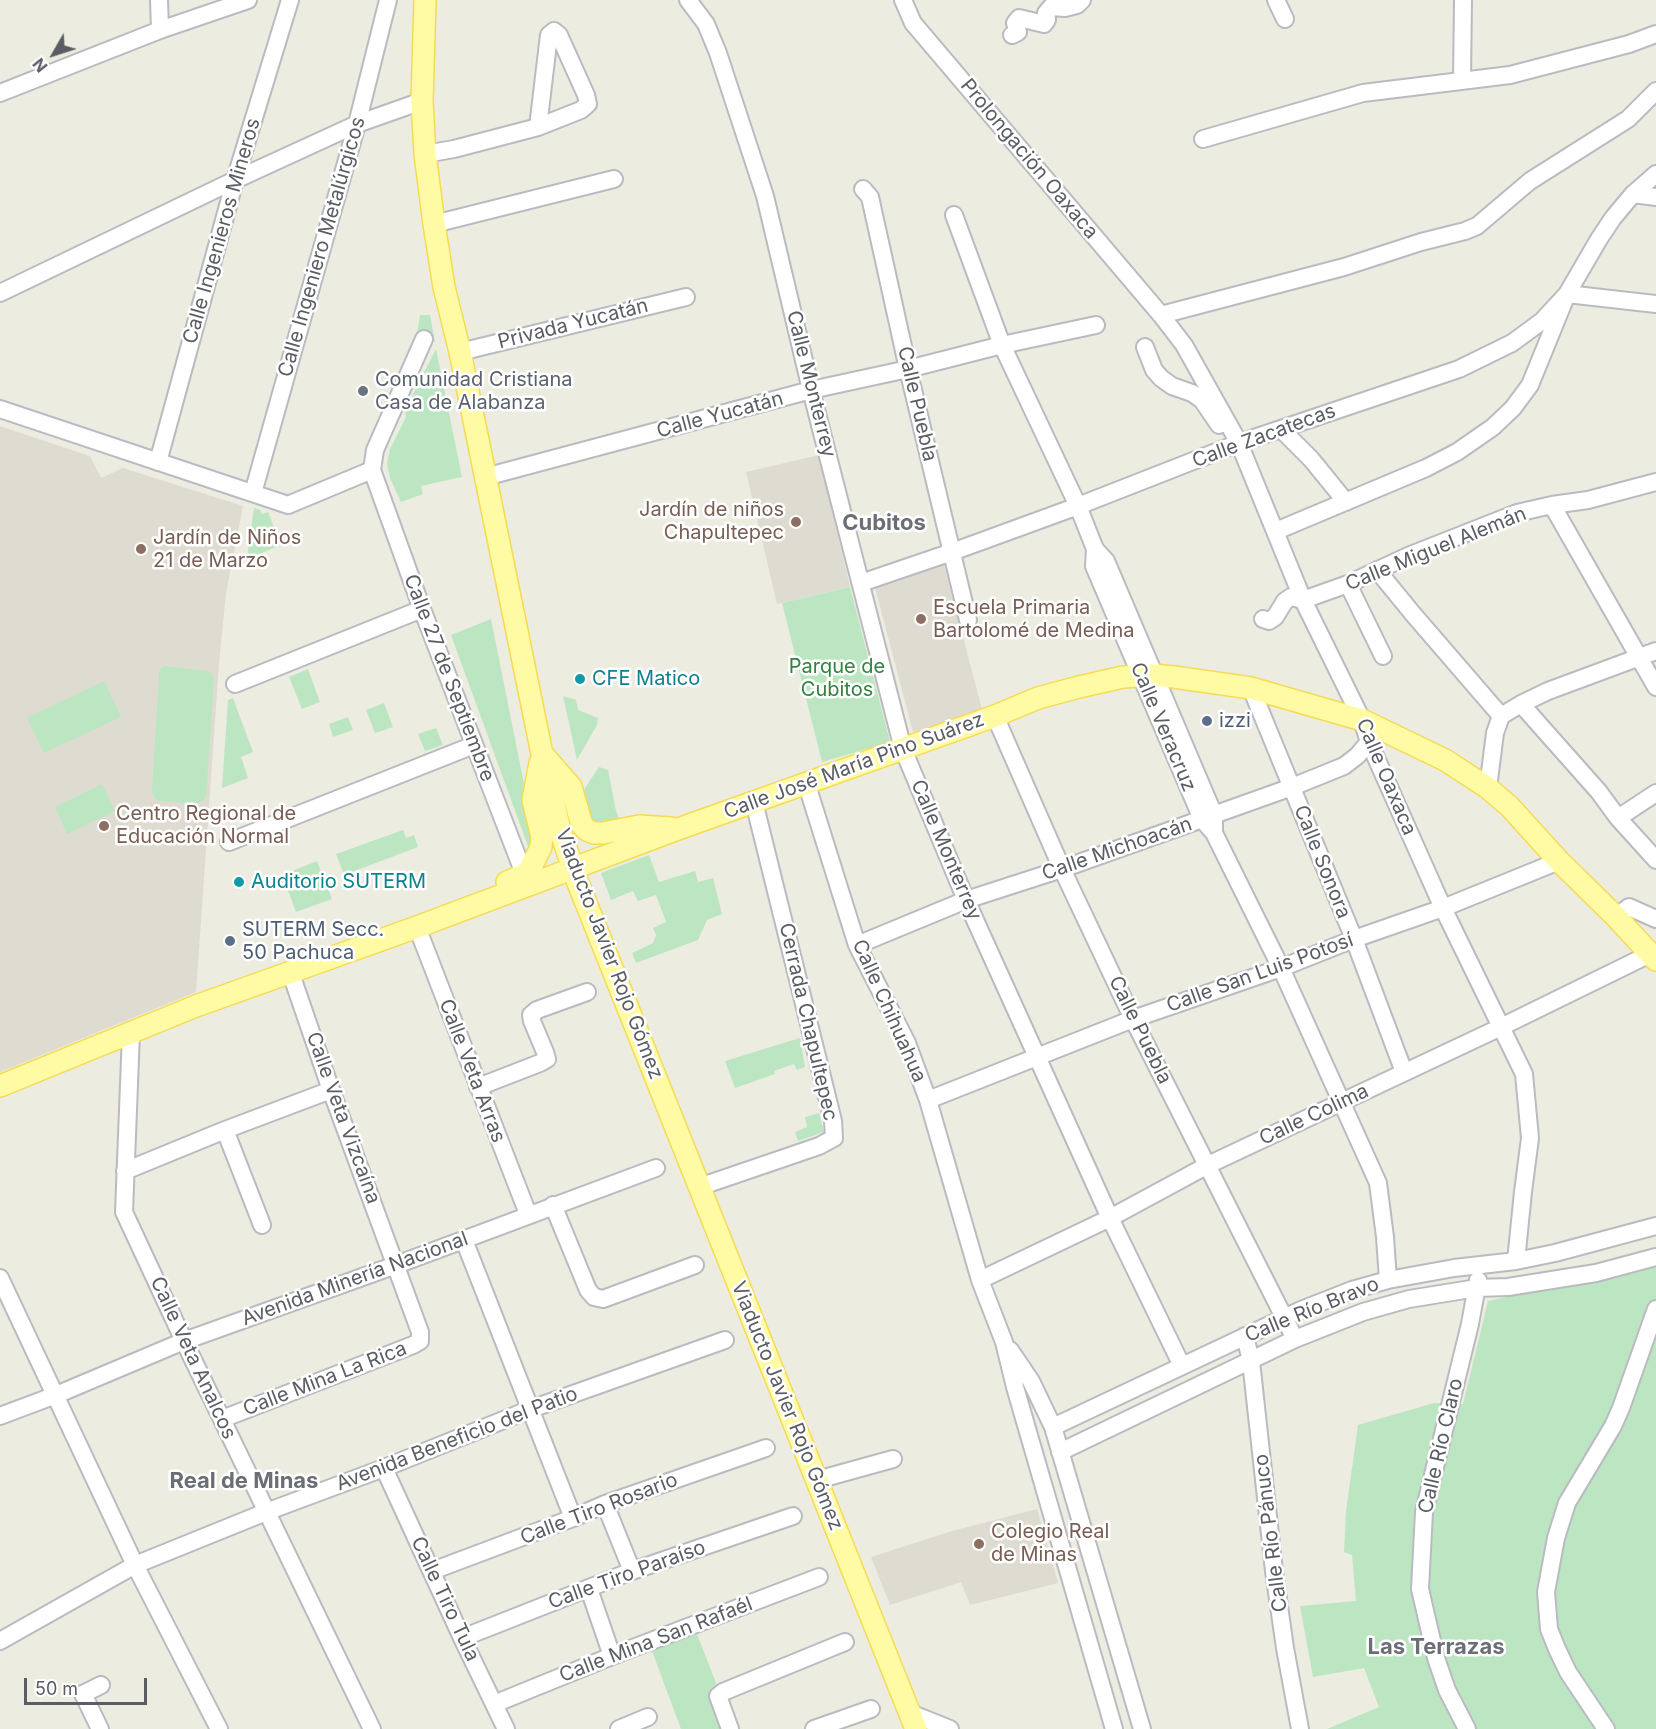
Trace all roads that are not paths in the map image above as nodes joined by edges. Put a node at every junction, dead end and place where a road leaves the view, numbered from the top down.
1 (159, 0) edge
2 (248, 0) edge
3 (290, 0) edge
4 (387, 0) edge
5 (425, 0) edge
6 (688, 0) edge
7 (903, 0) edge
8 (1082, 0) edge
9 (1276, 0) edge
10 (1463, 0) edge
11 (1285, 19) dead end
12 (160, 30) junction
13 (1656, 34) edge
14 (1012, 35) dead end
15 (1462, 80) junction
16 (1656, 91) edge
17 (0, 93) edge
18 (422, 101) junction
19 (357, 124) junction
20 (538, 127) junction
21 (1203, 139) dead end
22 (425, 154) junction
23 (1656, 174) edge
24 (614, 179) dead end
25 (235, 180) junction
26 (863, 189) dead end
27 (1633, 194) junction
28 (1656, 196) edge
29 (954, 215) dead end
30 (434, 224) junction
31 (0, 292) edge
32 (1567, 294) junction
33 (686, 297) dead end
34 (1656, 304) edge
35 (1161, 315) junction
36 (1096, 325) dead end
37 (424, 339) dead end
38 (1002, 345) junction
39 (1145, 347) dead end
40 (460, 352) junction
41 (908, 369) junction
42 (811, 390) junction
43 (0, 409) edge
44 (1281, 429) junction
45 (1235, 444) junction
46 (158, 462) junction
47 (372, 470) junction
48 (485, 477) junction
49 (1656, 482) edge
50 (253, 494) junction
51 (1346, 502) junction
52 (1552, 505) junction
53 (1078, 506) junction
54 (1276, 531) junction
55 (951, 552) junction
56 (1377, 570) junction
57 (861, 583) junction
58 (1348, 584) junction
59 (1304, 600) junction
60 (422, 609) junction
61 (1263, 619) dead end
62 (968, 620) dead end
63 (1656, 651) edge
64 (1383, 656) dead end
65 (1638, 657) junction
66 (1147, 676) junction
67 (235, 684) dead end
68 (1656, 687) edge
69 (1251, 688) junction
70 (1521, 704) junction
71 (995, 716) junction
72 (1501, 717) junction
73 (1362, 720) junction
74 (1369, 742) junction
75 (474, 745) junction
76 (903, 749) junction
77 (542, 754) junction
78 (806, 782) junction
79 (1292, 787) junction
80 (1488, 788) junction
81 (1656, 793) edge
82 (754, 802) junction
83 (1208, 817) junction
84 (1618, 818) junction
85 (678, 829) junction
86 (229, 842) dead end
87 (1656, 860) edge
88 (1558, 861) junction
89 (572, 868) junction
90 (1062, 869) junction
91 (526, 880) junction
92 (966, 900) junction
93 (1443, 908) junction
94 (1616, 917) junction
95 (1656, 919) edge
96 (417, 927) junction
97 (1354, 939) junction
98 (857, 945) junction
99 (1653, 957) edge
100 (1281, 968) junction
101 (290, 971) junction
102 (587, 992) dead end
103 (1133, 1019) junction
104 (1501, 1027) junction
105 (131, 1032) junction
106 (1038, 1057) junction
107 (1404, 1072) junction
108 (0, 1086) edge
109 (478, 1088) junction
110 (332, 1090) junction
111 (928, 1100) junction
112 (1341, 1103) junction
113 (225, 1130) junction
114 (1208, 1165) junction
115 (656, 1168) dead end
116 (125, 1171) junction
117 (699, 1187) junction
118 (554, 1205) junction
119 (528, 1214) junction
120 (1110, 1218) junction
121 (262, 1225) dead end
122 (1656, 1226) edge
123 (465, 1240) junction
124 (1656, 1257) edge
125 (1516, 1261) junction
126 (396, 1265) junction
127 (695, 1265) dead end
128 (1481, 1265) junction
129 (0, 1278) edge
130 (980, 1280) junction
131 (1388, 1280) junction
132 (1477, 1288) junction
133 (1656, 1309) edge
134 (1285, 1317) junction
135 (1245, 1336) junction
136 (1295, 1339) junction
137 (725, 1340) dead end
138 (184, 1341) junction
139 (1004, 1342) junction
140 (1251, 1361) junction
141 (1182, 1366) junction
142 (56, 1395) junction
143 (531, 1409) junction
144 (0, 1416) edge
145 (222, 1419) junction
146 (1053, 1427) junction
147 (766, 1448) dead end
148 (1060, 1452) junction
149 (893, 1459) dead end
150 (384, 1468) junction
151 (817, 1480) junction
152 (604, 1504) junction
153 (266, 1512) junction
154 (794, 1516) dead end
155 (573, 1518) junction
156 (135, 1565) junction
157 (432, 1571) junction
158 (632, 1571) junction
159 (819, 1577) dead end
160 (589, 1589) junction
161 (462, 1638) junction
162 (0, 1641) edge
163 (845, 1642) dead end
164 (612, 1656) junction
165 (101, 1685) dead end
166 (494, 1704) junction
167 (871, 1709) dead end
168 (648, 1717) dead end
169 (913, 1721) edge
170 (100, 1729) edge
171 (219, 1729) edge
172 (372, 1729) edge
173 (506, 1729) edge
174 (619, 1729) edge
175 (730, 1729) edge
176 (814, 1729) edge
177 (950, 1729) edge
178 (1114, 1729) edge
179 (1142, 1729) edge
180 (1300, 1729) edge
181 (1467, 1729) edge
182 (1606, 1729) edge

1 - 12 street
2 - 12 street
3 - 25 street, Calle Ingenieros Mineros
4 - 19 street, Calle Ingeniero Metalúrgicos
5 - 18 main road, Viaducto Javier Rojo Gómez
6 - 42 street, Calle Monterrey
7 - 35 street, Prolongación Oaxaca
8 - 14 street
9 - 11 street
10 - 15 street
12 - 17 street
13 - 15 street
15 - 21 street
16 - 35 street
18 - 19 street
18 - 22 main road, Viaducto Javier Rojo Gómez
19 - 25 street
19 - 50 street, Calle Ingeniero Metalúrgicos
20 - 20 street
20 - 22 street
22 - 30 main road, Viaducto Javier Rojo Gómez
23 - 27 street
24 - 30 street
25 - 31 street
25 - 46 street, Calle Ingenieros Mineros
26 - 41 street, Calle Puebla
27 - 28 street
27 - 32 street
29 - 38 street, Calle Veracruz
30 - 40 main road, Viaducto Javier Rojo Gómez
32 - 34 street
32 - 44 street, Calle Zacatecas
32 - 51 street
33 - 40 street, Privada Yucatán
35 - 45 street, Calle Oaxaca
36 - 38 street, Calle Yucatán
37 - 47 street
38 - 41 street, Calle Yucatán
38 - 53 street, Calle Veracruz
39 - 45 street
40 - 48 main road, Viaducto Javier Rojo Gómez
41 - 42 street, Calle Yucatán
41 - 55 street, Calle Puebla
42 - 48 street, Calle Yucatán
42 - 57 street, Calle Monterrey
43 - 46 street
44 - 45 street, Calle Zacatecas
44 - 51 street
45 - 53 street, Calle Zacatecas
45 - 54 street, Calle Oaxaca
46 - 50 street
47 - 50 street
47 - 60 street, Calle 27 de Septiembre
48 - 77 main road, Viaducto Javier Rojo Gómez
49 - 52 street, Calle Miguel Alemán
51 - 54 street
52 - 56 street, Calle Miguel Alemán
52 - 65 street
53 - 55 street, Calle Zacatecas
53 - 66 street, Calle Veracruz
54 - 59 street, Calle Oaxaca
55 - 57 street, Calle Zacatecas
55 - 62 street, Calle Puebla
56 - 58 street, Calle Miguel Alemán
56 - 72 street
57 - 76 street, Calle Monterrey
58 - 59 street, Calle Miguel Alemán
58 - 64 street
59 - 61 street, Calle Miguel Alemán
59 - 73 street, Calle Oaxaca
60 - 67 street
60 - 75 street, Calle 27 de Septiembre
63 - 65 street
65 - 68 street
65 - 70 street
66 - 69 main road, Calle José María Pino Suárez
66 - 71 main road, Calle José María Pino Suárez
66 - 83 street, Calle Veracruz
69 - 73 main road, Calle José María Pino Suárez
69 - 79 street, Calle Sonora
70 - 72 street
70 - 84 street
71 - 76 main road, Calle José María Pino Suárez
71 - 90 street, Calle Puebla
72 - 80 street
73 - 74 street, Calle Oaxaca
73 - 80 main road, Calle José María Pino Suárez
74 - 79 street, Calle Michoacán
74 - 93 street, Calle Oaxaca
75 - 86 street
75 - 91 street, Calle 27 de Septiembre
76 - 78 main road, Calle José María Pino Suárez
76 - 92 street, Calle Monterrey
77 - 85 main road
77 - 89 main road, Viaducto Javier Rojo Gómez
77 - 91 main road
78 - 82 main road, Calle José María Pino Suárez
78 - 98 street, Calle Chihuahua
79 - 83 street, Calle Michoacán
79 - 97 street, Calle Sonora
80 - 88 main road, Calle José María Pino Suárez
81 - 84 street
82 - 85 main road, Calle José María Pino Suárez
82 - 117 street, Cerrada Chapultepec
83 - 90 street, Calle Michoacán
83 - 100 street, Calle Veracruz
84 - 87 street
85 - 89 main road, Calle José María Pino Suárez
88 - 93 street, Calle San Luis Potosí
88 - 94 main road, Calle José María Pino Suárez
89 - 91 main road, Calle José María Pino Suárez
89 - 117 main road, Viaducto Javier Rojo Gómez
90 - 92 street, Calle Michoacán
90 - 103 street, Calle Puebla
91 - 96 main road, Calle José María Pino Suárez
92 - 98 street, Calle Michoacán
92 - 106 street, Calle Monterrey
93 - 97 street, Calle San Luis Potosí
93 - 104 street, Calle Oaxaca
94 - 95 street
94 - 99 main road, Calle José María Pino Suárez
96 - 101 main road
96 - 109 street, Calle Veta Arras
97 - 100 street, Calle San Luis Potosí
97 - 107 street, Calle Sonora
98 - 111 street, Calle Chihuahua
99 - 104 street, Calle Colima
100 - 103 street, Calle San Luis Potosí
100 - 112 street, Calle Veracruz
101 - 105 main road
101 - 110 street, Calle Veta Vizcaína
102 - 109 street
103 - 106 street, Calle San Luis Potosí
103 - 114 street, Calle Puebla
104 - 107 street, Calle Colima
104 - 125 street, Calle Oaxaca
105 - 108 main road
105 - 116 street, Calle Veta Analcos
106 - 111 street, Calle San Luis Potosí
106 - 120 street, Calle Monterrey
107 - 112 street, Calle Colima
109 - 119 street, Calle Veta Arras
110 - 113 street
110 - 126 street, Calle Veta Vizcaína
111 - 130 street, Calle Chihuahua
112 - 114 street, Calle Colima
112 - 131 street, Calle Veracruz
113 - 116 street
113 - 121 street
114 - 120 street, Calle Colima
114 - 134 street, Calle Puebla
115 - 118 street, Avenida Minería Nacional
116 - 138 street, Calle Veta Analcos
117 - 151 main road, Viaducto Javier Rojo Gómez
118 - 119 street, Avenida Minería Nacional
118 - 127 street
119 - 123 street, Avenida Minería Nacional
120 - 130 street, Calle Colima
120 - 141 street, Calle Monterrey
122 - 125 street, Calle Río Bravo
123 - 126 street, Avenida Minería Nacional
123 - 143 street
124 - 132 street, Calle Río Bravo
125 - 128 street, Calle Río Bravo
126 - 138 street, Avenida Minería Nacional
126 - 145 street, Calle Mina La Rica
128 - 131 street, Calle Río Bravo
128 - 132 street, Calle Río Claro
129 - 142 street
130 - 139 street, Calle Chihuahua
131 - 134 street, Calle Río Bravo
132 - 136 street, Calle Río Bravo
132 - 181 street, Calle Río Claro
133 - 182 street
134 - 135 street, Calle Río Bravo
134 - 136 street, Calle Puebla
135 - 140 street, Calle Río Pánuco
135 - 141 street, Calle Río Bravo
136 - 140 street, Calle Río Bravo
137 - 143 street, Avenida Beneficio del Patio
138 - 142 street, Avenida Minería Nacional
138 - 145 street, Calle Veta Analcos
139 - 146 street, Calle Chihuahua
139 - 178 street, Calle Chihuahua
140 - 148 street, Calle Río Bravo
140 - 180 street, Calle Río Pánuco
141 - 146 street, Calle Río Bravo
142 - 144 street, Avenida Minería Nacional
142 - 156 street
143 - 150 street, Avenida Beneficio del Patio
143 - 155 street
145 - 153 street, Calle Veta Analcos
146 - 148 street, Calle Chihuahua
147 - 152 street, Calle Tiro Rosario
148 - 179 street, Calle Chihuahua
149 - 151 street
150 - 153 street, Avenida Beneficio del Patio
150 - 157 street, Calle Tiro Tula
151 - 169 main road, Viaducto Javier Rojo Gómez
152 - 155 street, Calle Tiro Rosario
152 - 158 street
153 - 156 street, Avenida Beneficio del Patio
153 - 172 street, Calle Veta Analcos
154 - 158 street, Calle Tiro Paraíso
155 - 157 street, Calle Tiro Rosario
156 - 162 street, Avenida Beneficio del Patio
156 - 171 street
157 - 161 street, Calle Tiro Tula
158 - 160 street, Calle Tiro Paraíso
159 - 164 street, Calle Mina San Rafaél
160 - 161 street, Calle Tiro Paraíso
160 - 164 street
161 - 166 street, Calle Tiro Tula
163 - 175 street
164 - 166 street, Calle Mina San Rafaél
165 - 170 street
166 - 173 street, Calle Tiro Tula
167 - 176 street
168 - 174 street
169 - 177 street

